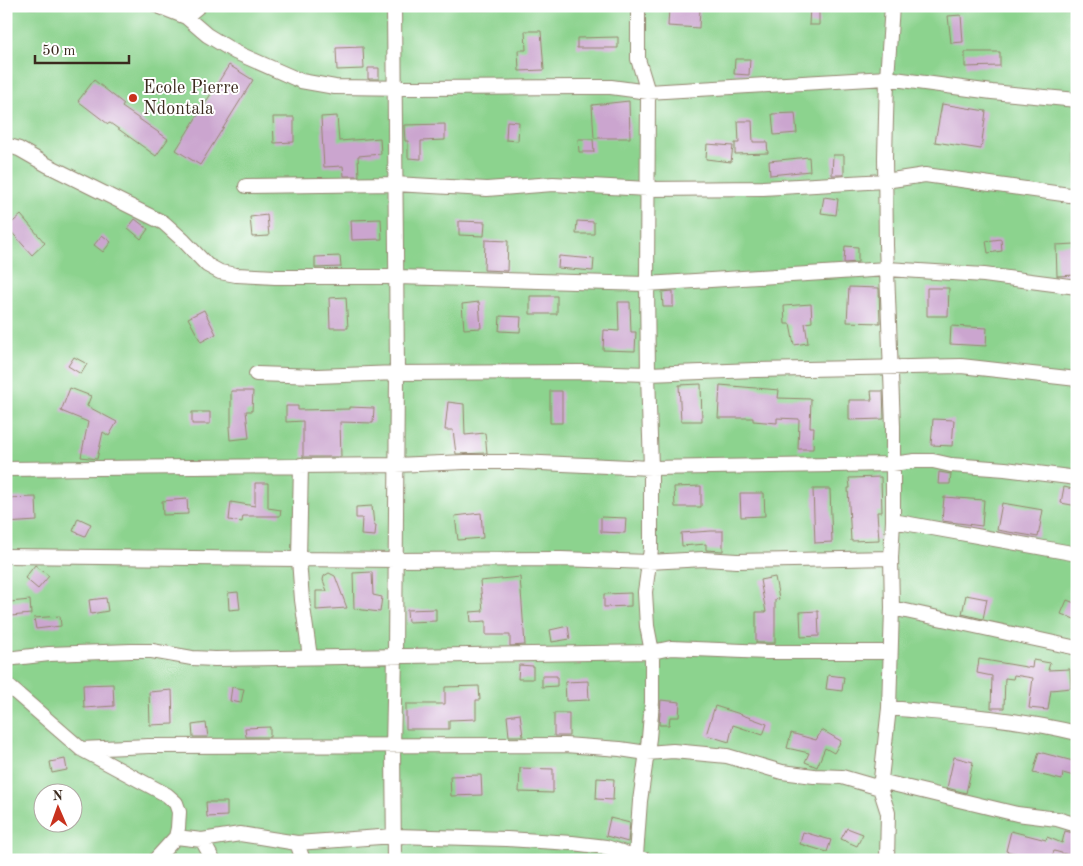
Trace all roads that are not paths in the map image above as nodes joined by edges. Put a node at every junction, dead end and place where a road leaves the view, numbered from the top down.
1 (158, 6) edge
2 (199, 6) edge
3 (394, 6) edge
4 (638, 6) edge
5 (892, 6) edge
6 (186, 17) junction
7 (887, 78) junction
8 (395, 88) junction
9 (648, 92) junction
10 (1077, 100) edge
11 (6, 145) edge
12 (885, 181) junction
13 (394, 184) junction
14 (246, 186) dead end
15 (648, 189) junction
16 (1077, 196) edge
17 (887, 269) junction
18 (396, 277) junction
19 (647, 284) junction
20 (1077, 287) edge
21 (890, 366) junction
22 (397, 373) junction
23 (256, 374) dead end
24 (648, 374) junction
25 (1077, 379) edge
26 (892, 464) junction
27 (301, 465) junction
28 (396, 465) junction
29 (651, 468) junction
30 (6, 469) edge
31 (1077, 478) edge
32 (893, 521) junction
33 (1077, 554) edge
34 (6, 556) edge
35 (891, 558) junction
36 (299, 559) junction
37 (396, 560) junction
38 (649, 562) junction
39 (892, 608) junction
40 (1077, 648) edge
41 (652, 652) junction
42 (890, 652) junction
43 (395, 655) junction
44 (310, 656) junction
45 (6, 659) edge
46 (6, 684) edge
47 (889, 708) junction
48 (1077, 733) edge
49 (393, 746) junction
50 (81, 749) junction
51 (647, 754) junction
52 (880, 784) junction
53 (1077, 825) edge
54 (394, 836) junction
55 (176, 837) junction
56 (202, 840) junction
57 (297, 843) junction
58 (641, 858) edge
59 (156, 860) edge
60 (213, 860) edge
61 (303, 860) edge
62 (394, 860) edge
63 (887, 860) edge

1 - 6 street
2 - 6 street
3 - 8 street
4 - 9 street
5 - 7 street
6 - 8 street
7 - 9 street
7 - 10 street
7 - 12 street
8 - 9 street
8 - 13 street
9 - 15 street
11 - 18 street
12 - 15 street
12 - 16 street
12 - 17 street
13 - 14 street
13 - 15 street
13 - 18 street
15 - 19 street
17 - 19 street
17 - 20 street
17 - 21 street
18 - 19 street
18 - 22 street
19 - 24 street
21 - 24 street
21 - 25 street
21 - 26 street
22 - 23 street
22 - 24 street
22 - 28 street
24 - 29 street
26 - 29 street
26 - 31 street
26 - 32 street
27 - 28 street
27 - 30 street
27 - 36 street
28 - 29 street
28 - 37 street
29 - 38 street
32 - 33 street
32 - 35 street
34 - 36 street
35 - 38 street
35 - 39 street
36 - 37 street
36 - 44 street
37 - 38 street
37 - 43 street
38 - 41 street
39 - 40 street
39 - 42 street
41 - 42 street
41 - 43 street
41 - 51 street
42 - 47 street
43 - 44 street
43 - 49 street
44 - 45 street
46 - 50 street
47 - 48 street
47 - 52 street
49 - 50 street
49 - 51 street
49 - 54 street
50 - 55 street
51 - 52 street
51 - 58 street
52 - 53 street
52 - 63 street
54 - 57 street
54 - 58 street
54 - 62 street
55 - 56 street
55 - 59 street
56 - 57 street
56 - 60 street
57 - 61 street

